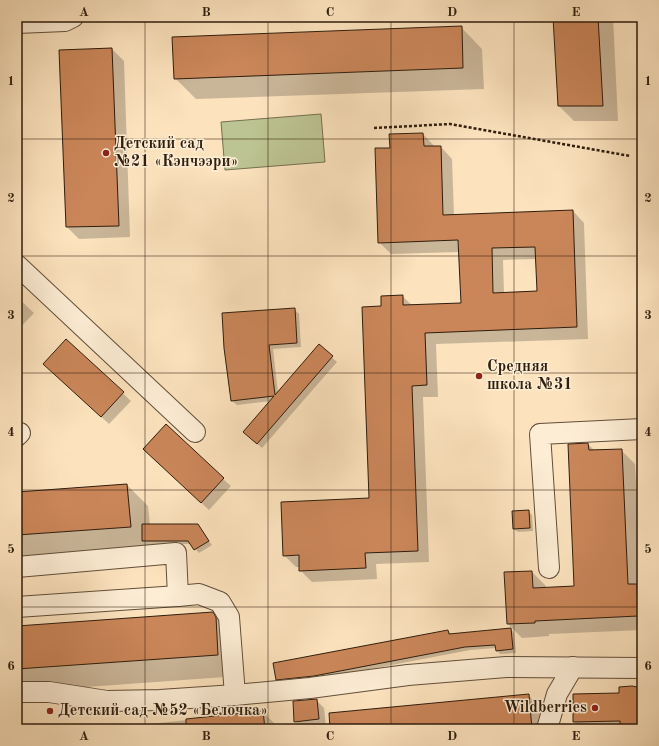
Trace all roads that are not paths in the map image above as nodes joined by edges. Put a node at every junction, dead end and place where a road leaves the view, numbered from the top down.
1 (73, 17) edge
2 (17, 23) edge
3 (17, 265) edge
4 (642, 429) edge
5 (195, 432) dead end
6 (17, 567) edge
7 (549, 568) dead end
8 (178, 596) junction
9 (17, 607) edge
10 (573, 667) junction
11 (642, 668) edge
12 (17, 692) edge
13 (235, 695) junction
14 (547, 729) edge

1 - 2 lane
3 - 5 lane
4 - 7 lane
6 - 8 lane
8 - 9 lane
8 - 13 lane
10 - 11 lane
10 - 13 lane
10 - 14 lane
12 - 13 lane

